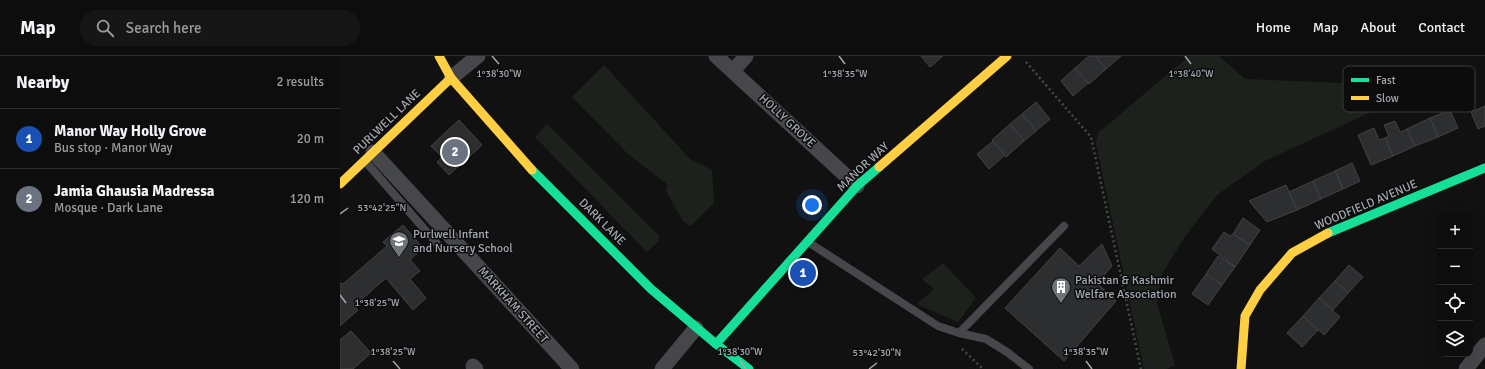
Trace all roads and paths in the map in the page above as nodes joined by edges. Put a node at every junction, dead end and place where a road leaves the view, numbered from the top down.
1 (439, 56) edge
2 (478, 56) edge
3 (716, 56) edge
4 (746, 56) edge
5 (1007, 56) edge
6 (1025, 62) dead end
7 (733, 71) junction
8 (451, 78) junction
9 (369, 156) junction
10 (1485, 168) edge
11 (340, 184) edge
12 (857, 186) junction
13 (1064, 226) dead end
14 (808, 241) junction
15 (439, 246) dead end
16 (696, 328) junction
17 (959, 333) junction
18 (716, 344) junction
19 (1485, 345) edge
20 (572, 369) edge
21 (662, 369) edge
22 (749, 369) edge
23 (1028, 369) edge
24 (1141, 369) edge
25 (1241, 369) edge
26 (1466, 369) edge

1 - 8 street, DARK LANE
2 - 8 street
3 - 7 street, HOLLY GROVE
4 - 7 street
5 - 12 street, MANOR WAY
6 - 24 path
7 - 12 street, HOLLY GROVE
8 - 9 street, PURLWELL LANE
8 - 16 street, DARK LANE
9 - 11 street, PURLWELL LANE
9 - 15 lane
9 - 20 street, MARKHAM STREET
10 - 25 street, WOODFIELD AVENUE
12 - 14 street, MANOR WAY
13 - 17 lane
14 - 17 lane
14 - 18 street, MANOR WAY
16 - 18 street, DARK LANE
16 - 21 street
17 - 23 lane
18 - 22 street, DARK LANE
19 - 26 street

